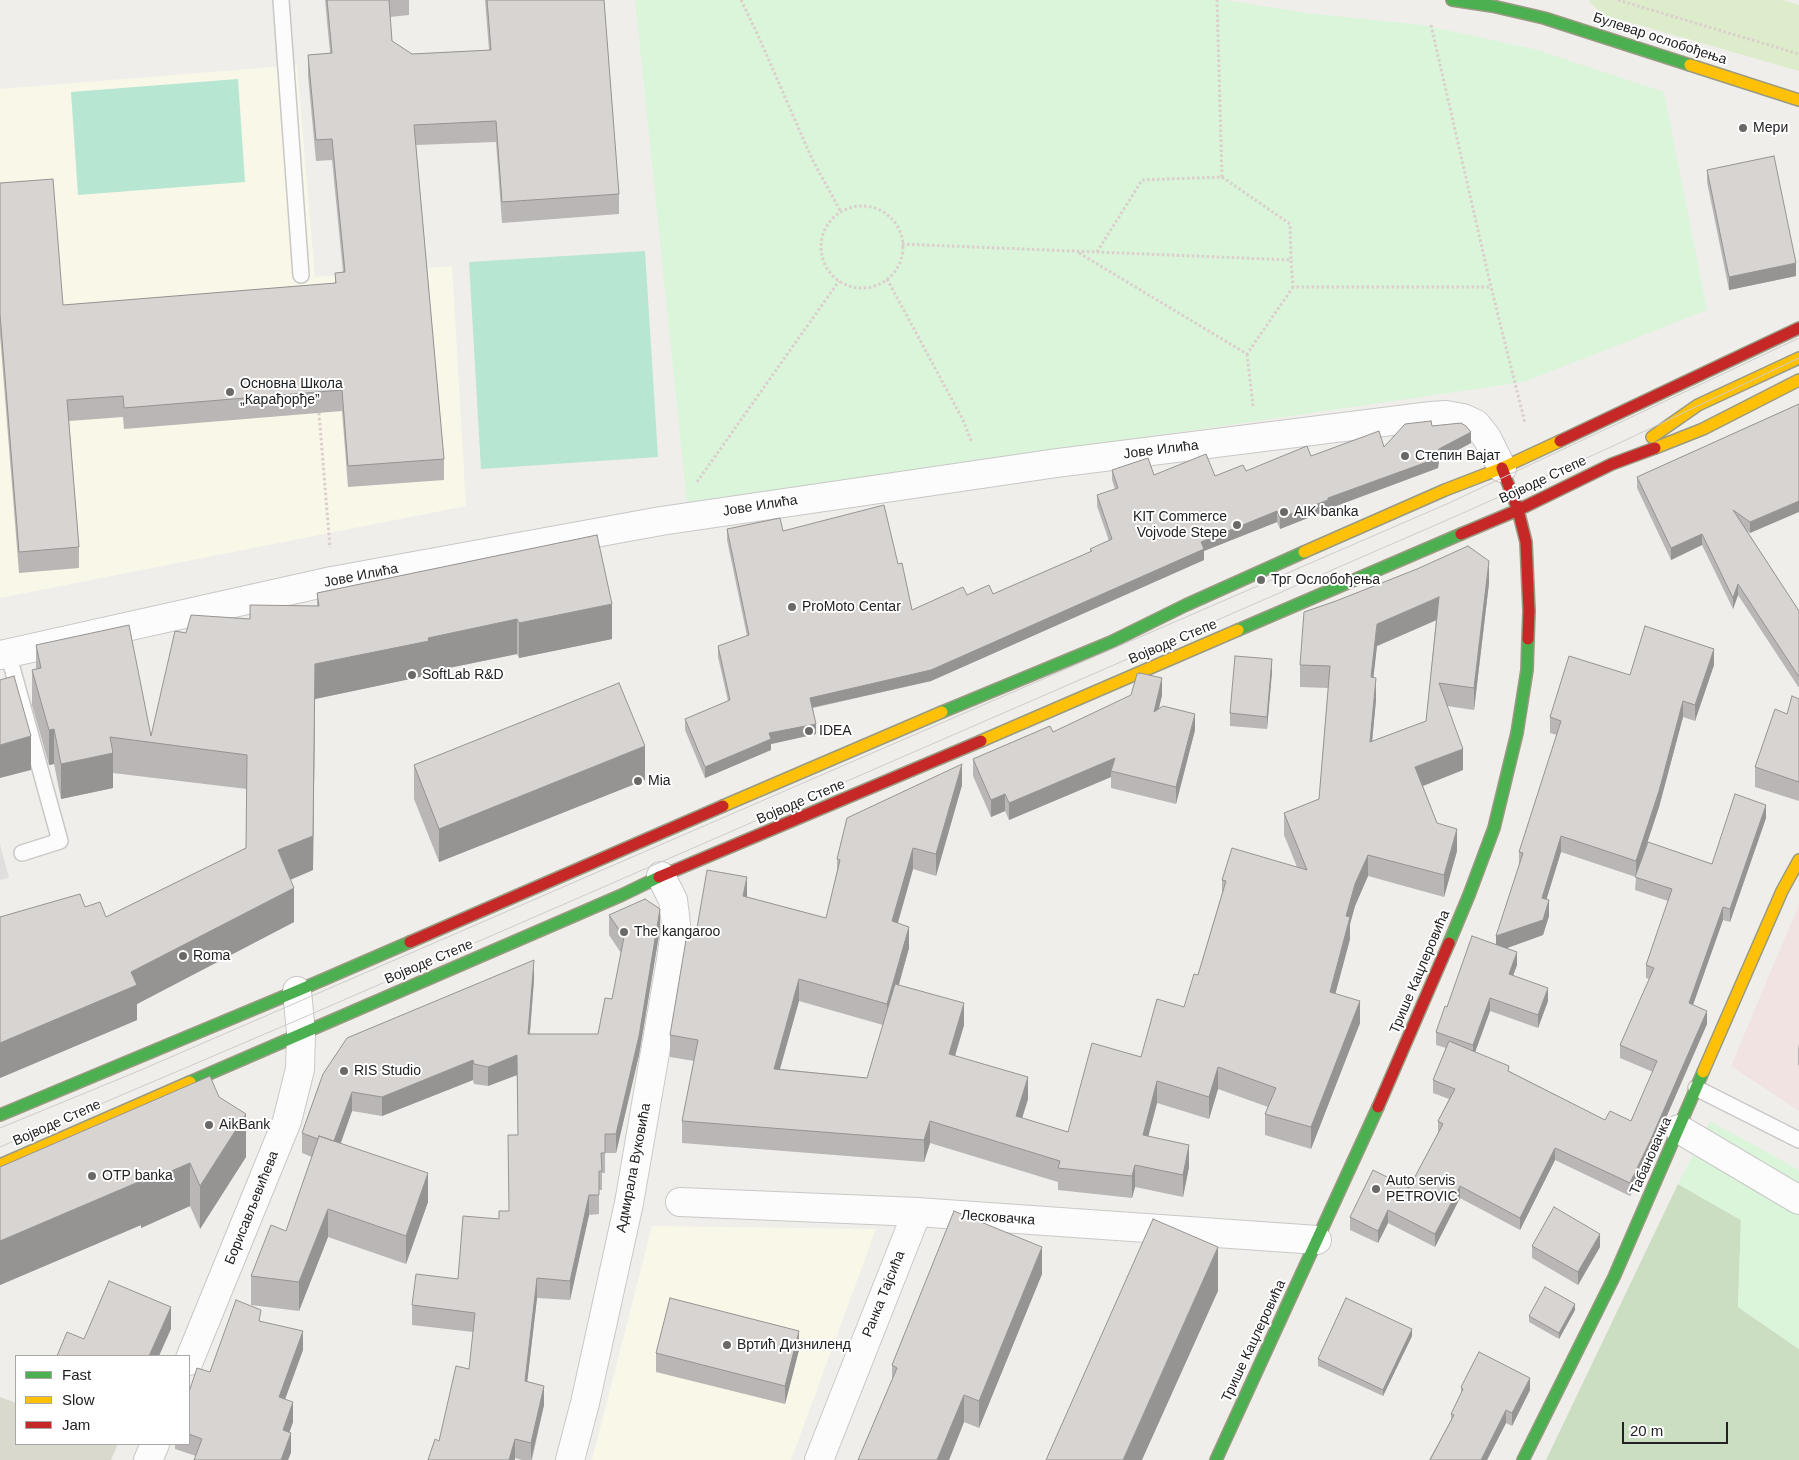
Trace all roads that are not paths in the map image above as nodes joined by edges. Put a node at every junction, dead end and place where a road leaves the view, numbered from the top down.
1 (281, 0) edge
2 (1452, 0) edge
3 (1799, 100) edge
4 (302, 275) dead end
5 (1799, 328) edge
6 (1799, 358) edge
7 (1799, 380) edge
8 (1612, 464) junction
9 (1502, 468) junction
10 (1457, 498) dead end
11 (1518, 510) junction
12 (1190, 616) dead end
13 (1111, 642) junction
14 (4, 654) edge
15 (22, 853) dead end
16 (1799, 860) edge
17 (661, 876) junction
18 (297, 991) junction
19 (301, 1033) junction
20 (1696, 1088) junction
21 (0, 1114) edge
22 (1679, 1129) junction
23 (1799, 1140) edge
24 (0, 1165) edge
25 (1799, 1200) edge
26 (680, 1202) dead end
27 (917, 1212) junction
28 (1317, 1240) junction
29 (190, 1359) edge
30 (155, 1445) edge
31 (148, 1460) edge
32 (570, 1460) edge
33 (819, 1460) edge
34 (1216, 1460) edge
35 (1523, 1460) edge

1 - 4 lane
2 - 3 main road, Булевар ослобођења
5 - 9 main road, Војводе Степе
6 - 8 main road, Војводе Степе
7 - 8 main road, Војводе Степе
8 - 11 main road, Војводе Степе
9 - 10 main road, Војводе Степе
9 - 11 main road, Трише Кацлеровића
9 - 13 main road, Војводе Степе
9 - 14 street, Јове Илића
11 - 17 main road, Војводе Степе
11 - 28 main road, Трише Кацлеровића
12 - 13 main road, Војводе Степе
13 - 18 main road, Војводе Степе
14 - 15 lane
16 - 20 main road, Табановачка
17 - 19 main road, Војводе Степе
17 - 32 street, Адмирала Вуковића
18 - 19 street, Борисављевићева
18 - 21 main road, Војводе Степе
19 - 24 main road, Војводе Степе
19 - 29 street, Борисављевићева
20 - 22 main road, Табановачка
20 - 23 lane
22 - 25 street
22 - 35 main road, Табановачка
26 - 27 street, Лесковачка
27 - 28 street, Лесковачка
27 - 33 street, Ранка Тајсића
28 - 34 main road, Трише Кацлеровића
30 - 31 street

